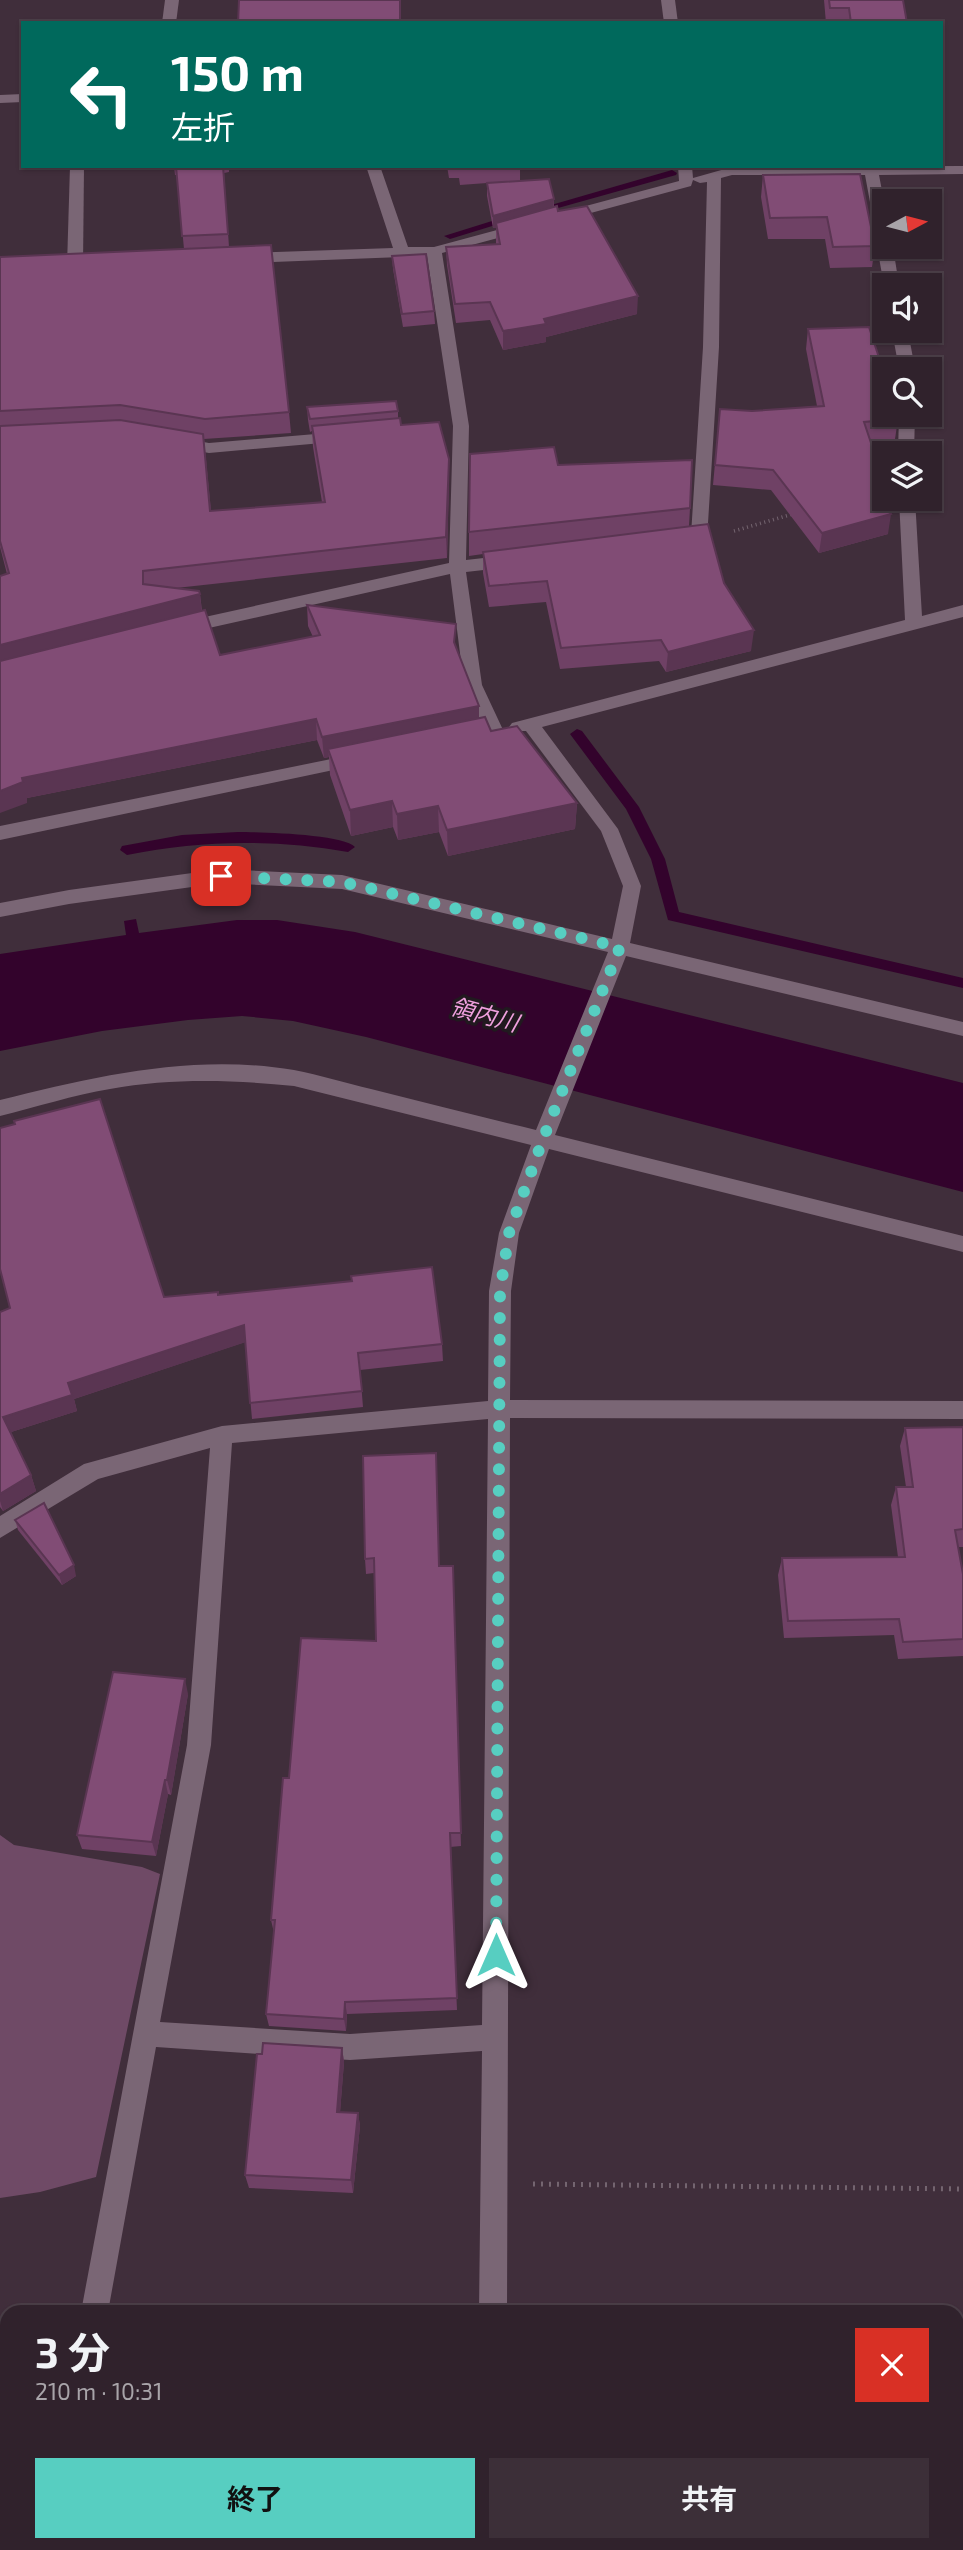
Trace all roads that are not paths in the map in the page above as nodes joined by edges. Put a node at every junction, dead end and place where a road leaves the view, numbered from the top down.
1 (172, 0) edge
2 (668, 0) edge
3 (169, 21) edge
4 (670, 21) edge
5 (21, 98) edge
6 (0, 100) edge
7 (77, 168) edge
8 (374, 168) edge
9 (685, 168) edge
10 (871, 170) junction
11 (963, 170) edge
12 (714, 176) junction
13 (686, 183) junction
14 (875, 189) edge
15 (434, 251) junction
16 (402, 252) junction
17 (225, 259) edge
18 (75, 266) edge
19 (355, 435) edge
20 (160, 439) edge
21 (908, 511) edge
22 (672, 542) edge
23 (524, 559) edge
24 (457, 567) junction
25 (963, 611) edge
26 (914, 623) junction
27 (164, 632) edge
28 (531, 725) junction
29 (375, 756) edge
30 (0, 833) edge
31 (0, 910) edge
32 (618, 953) junction
33 (963, 1029) edge
34 (0, 1108) edge
35 (544, 1135) junction
36 (963, 1244) edge
37 (498, 1409) junction
38 (963, 1410) edge
39 (222, 1436) junction
40 (0, 1528) edge
41 (145, 2034) junction
42 (495, 2037) junction
43 (95, 2305) edge
44 (493, 2305) edge

1 - 3 street
2 - 4 street
5 - 6 street
7 - 18 street
8 - 16 street
9 - 13 street
10 - 11 street
10 - 12 street
10 - 14 street
12 - 13 street
12 - 22 street
13 - 15 street
15 - 16 street
15 - 24 street
16 - 17 street
19 - 20 street
21 - 26 street
23 - 24 street
24 - 27 street
24 - 28 street
25 - 26 street
26 - 28 street
28 - 32 street
29 - 30 street
31 - 32 street
32 - 33 street
32 - 35 street
34 - 35 street
35 - 36 street
35 - 37 street
37 - 38 street
37 - 39 street
37 - 42 street
39 - 40 street
39 - 41 street
41 - 42 street
41 - 43 street
42 - 44 street

